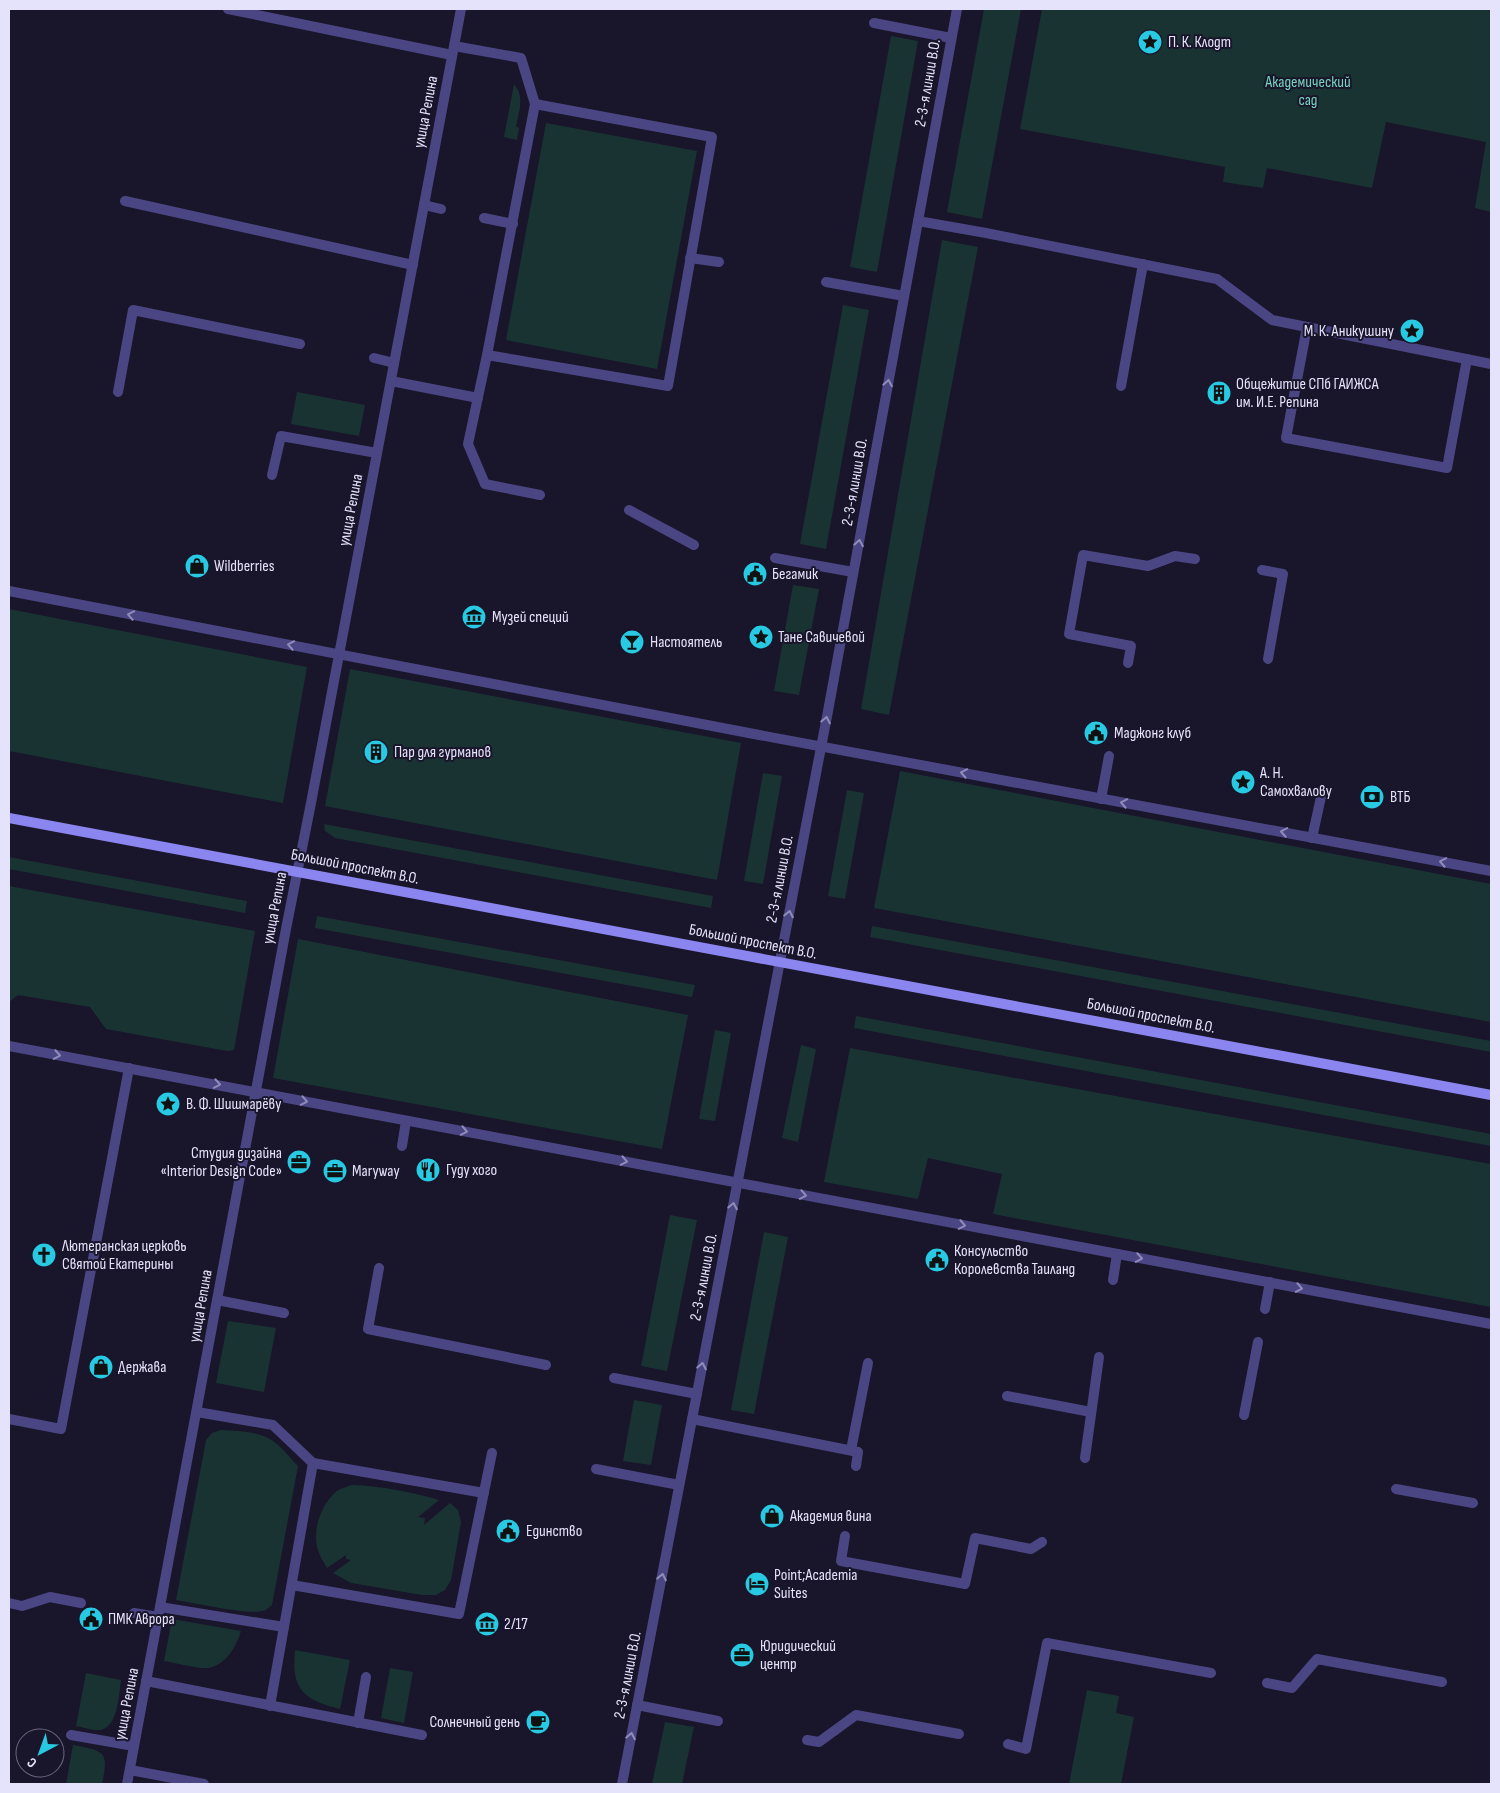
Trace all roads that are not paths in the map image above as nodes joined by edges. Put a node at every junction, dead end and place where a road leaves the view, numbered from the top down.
1 (228, 9) edge
2 (461, 9) edge
3 (957, 9) edge
4 (874, 23) dead end
5 (951, 38) junction
6 (453, 50) junction
7 (535, 104) junction
8 (125, 201) dead end
9 (424, 205) junction
10 (441, 209) dead end
11 (484, 218) dead end
12 (918, 221) junction
13 (513, 224) junction
14 (690, 258) junction
15 (719, 262) dead end
16 (413, 264) junction
17 (1143, 264) junction
18 (826, 282) dead end
19 (904, 296) junction
20 (1307, 327) junction
21 (300, 344) dead end
22 (488, 355) junction
23 (374, 358) dead end
24 (1467, 359) junction
25 (394, 363) junction
26 (1491, 364) edge
27 (391, 381) junction
28 (1121, 386) dead end
29 (118, 392) dead end
30 (478, 398) junction
31 (377, 453) junction
32 (272, 475) dead end
33 (540, 495) dead end
34 (629, 510) dead end
35 (694, 545) dead end
36 (775, 558) dead end
37 (1195, 560) dead end
38 (1262, 570) dead end
39 (853, 572) junction
40 (9, 591) edge
41 (339, 655) junction
42 (1268, 659) dead end
43 (1128, 663) dead end
44 (821, 746) junction
45 (1109, 756) dead end
46 (1321, 797) dead end
47 (1101, 799) junction
48 (9, 818) edge
49 (1312, 838) junction
50 (297, 872) junction
51 (1491, 872) edge
52 (780, 962) junction
53 (9, 1046) edge
54 (129, 1068) junction
55 (256, 1092) junction
56 (1491, 1095) edge
57 (406, 1121) junction
58 (402, 1146) dead end
59 (738, 1183) junction
60 (1117, 1254) junction
61 (379, 1268) dead end
62 (1113, 1280) dead end
63 (1270, 1282) junction
64 (217, 1300) junction
65 (1265, 1309) dead end
66 (284, 1313) dead end
67 (1491, 1324) edge
68 (1258, 1342) dead end
69 (1099, 1357) dead end
70 (868, 1363) dead end
71 (546, 1365) dead end
72 (614, 1378) dead end
73 (697, 1394) junction
74 (1007, 1396) dead end
75 (197, 1412) junction
76 (1091, 1412) junction
77 (1244, 1415) dead end
78 (9, 1419) edge
79 (692, 1419) junction
80 (851, 1450) junction
81 (492, 1453) dead end
82 (1085, 1458) dead end
83 (313, 1463) junction
84 (856, 1466) dead end
85 (596, 1469) dead end
86 (679, 1486) junction
87 (1396, 1489) dead end
88 (484, 1493) junction
89 (1473, 1504) dead end
90 (845, 1536) dead end
91 (1042, 1542) dead end
92 (292, 1585) junction
93 (9, 1603) edge
94 (81, 1603) dead end
95 (159, 1612) junction
96 (134, 1613) dead end
97 (284, 1627) junction
98 (1211, 1673) dead end
99 (366, 1677) dead end
100 (146, 1681) junction
101 (1442, 1682) dead end
102 (1266, 1683) dead end
103 (637, 1705) junction
104 (270, 1706) junction
105 (718, 1721) dead end
106 (358, 1723) junction
107 (959, 1734) dead end
108 (72, 1735) dead end
109 (422, 1736) dead end
110 (807, 1740) dead end
111 (1008, 1744) dead end
112 (134, 1746) junction
113 (130, 1770) junction
114 (127, 1784) edge
115 (204, 1784) edge
116 (622, 1784) edge

1 - 6 street
2 - 6 street, улица Репина
3 - 5 street, 2-3-я линии В.О.
4 - 5 street
5 - 12 street, 2-3-я линии В.О.
6 - 7 street
6 - 9 street, улица Репина
7 - 13 street
7 - 14 street
8 - 16 street
9 - 10 street
9 - 16 street, улица Репина
11 - 13 street
12 - 17 street
12 - 19 street, 2-3-я линии В.О.
13 - 22 street
14 - 15 street
14 - 22 street
16 - 25 street, улица Репина
17 - 20 street
17 - 28 street
18 - 19 street
39 -> 19 street, 2-3-я линии В.О.
20 - 24 street
20 - 24 street
21 - 29 street
22 - 30 street
23 - 25 street
24 - 26 street
25 - 27 street, улица Репина
27 - 30 street
27 - 31 street, улица Репина
30 - 33 street
31 - 32 street
31 - 41 street, улица Репина
34 - 35 street
36 - 39 street
37 - 43 street
38 - 42 street
44 -> 39 street, 2-3-я линии В.О.
41 -> 40 street
41 - 44 street
41 - 50 street, улица Репина
47 -> 44 street
52 -> 44 street, 2-3-я линии В.О.
45 - 47 street
46 - 49 street
49 -> 47 street
48 - 50 main road, Большой проспект В.О.
51 -> 49 street
50 - 52 main road, Большой проспект В.О.
50 - 55 street, улица Репина
52 - 56 main road, Большой проспект В.О.
52 - 59 street, 2-3-я линии В.О.
53 -> 54 street
54 -> 55 street
54 - 78 street
55 -> 57 street
55 - 64 street, улица Репина
57 - 58 street
57 -> 59 street
59 -> 60 street
73 -> 59 street, 2-3-я линии В.О.
60 - 62 street
60 -> 63 street
61 - 71 street
63 - 65 street
63 -> 67 street
64 - 66 street
64 - 75 street, улица Репина
68 - 77 street
69 - 76 street
70 - 80 street
72 - 73 street
73 - 79 street, 2-3-я линии В.О.
74 - 76 street
75 - 83 street
75 - 95 street, улица Репина
76 - 82 street
79 - 80 street
79 - 86 street, 2-3-я линии В.О.
80 - 84 street
81 - 88 street
83 - 88 street
83 - 92 street
85 - 86 street
103 -> 86 street, 2-3-я линии В.О.
87 - 89 street
88 - 92 street
90 - 91 street
92 - 97 street
93 - 94 street
95 - 96 street
95 - 97 street
95 - 100 street, улица Репина
97 - 104 street
98 - 111 street
99 - 106 street
100 - 104 street
100 - 112 street, улица Репина
101 - 102 street
103 - 105 street
116 -> 103 street, 2-3-я линии В.О.
104 - 106 street
106 - 109 street
107 - 110 street
108 - 112 street
112 - 113 street, улица Репина
113 - 114 street, улица Репина
113 - 115 street

